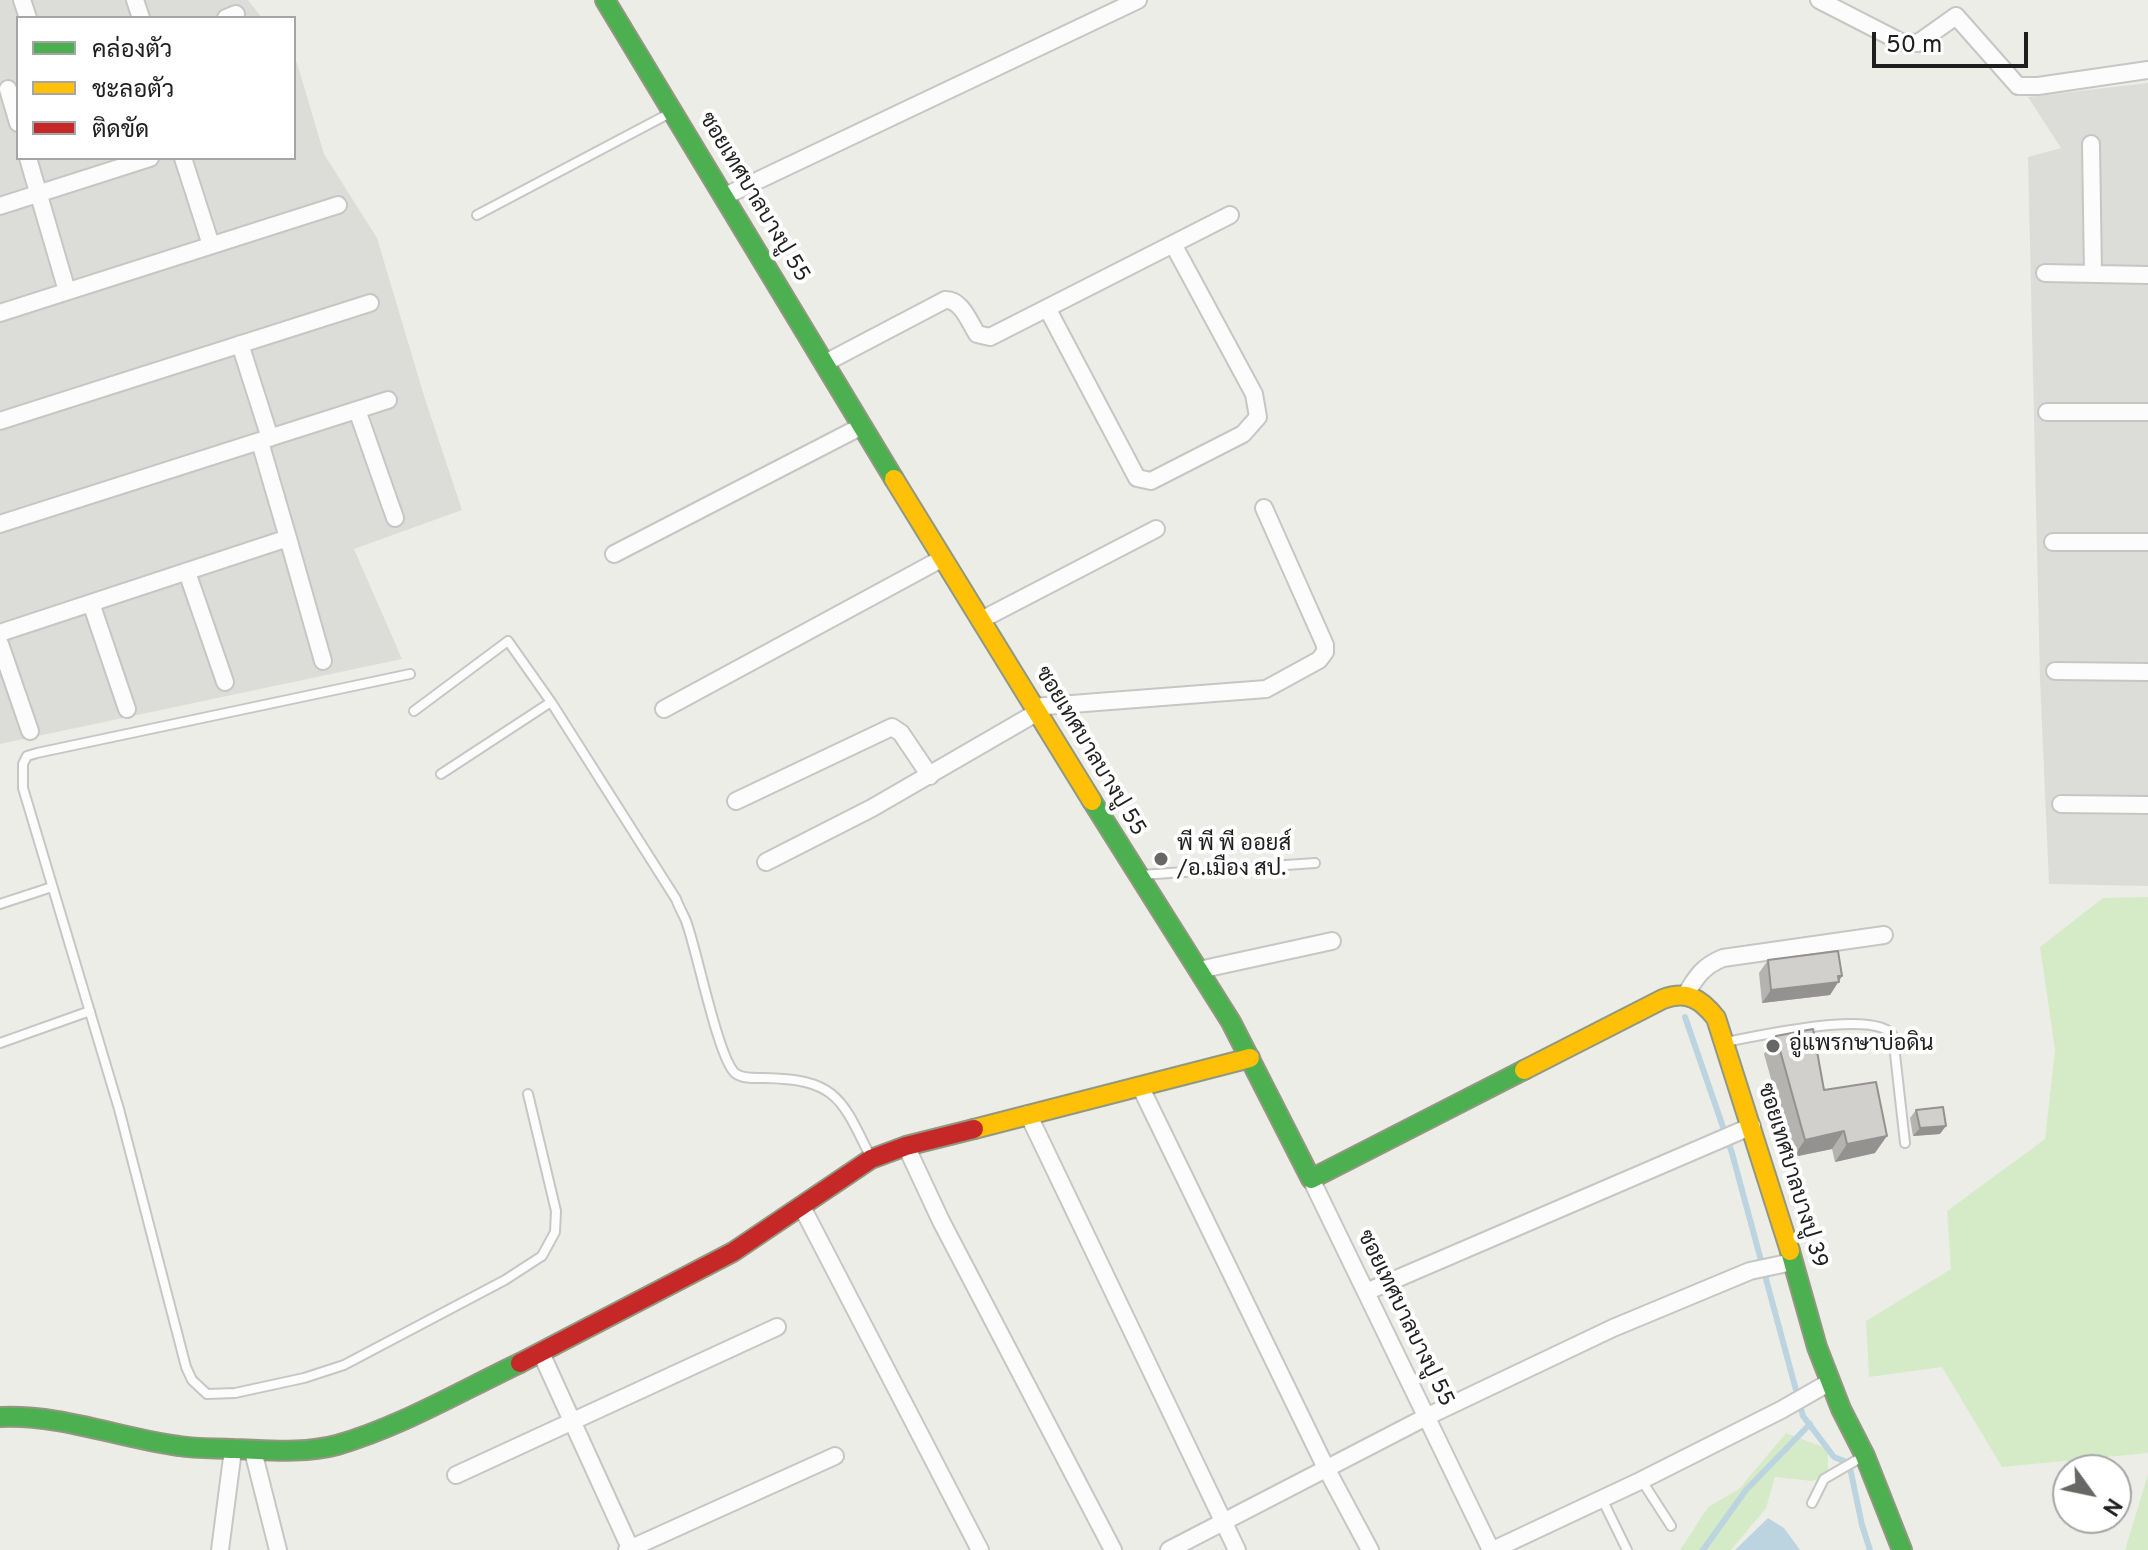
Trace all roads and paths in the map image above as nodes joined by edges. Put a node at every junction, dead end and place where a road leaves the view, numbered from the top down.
1 (605, 0) edge
2 (1138, 0) edge
3 (1819, 0) edge
4 (2148, 70) edge
5 (9, 88) edge
6 (673, 112) junction
7 (16, 115) edge
8 (2091, 144) dead end
9 (29, 160) edge
10 (144, 160) edge
11 (184, 160) edge
12 (38, 194) junction
13 (723, 197) junction
14 (338, 205) dead end
15 (0, 206) edge
16 (477, 215) dead end
17 (1230, 215) dead end
18 (1173, 244) junction
19 (211, 245) junction
20 (2045, 273) dead end
21 (2093, 274) junction
22 (2148, 275) edge
23 (67, 291) junction
24 (370, 303) dead end
25 (1047, 308) junction
26 (0, 313) edge
27 (240, 344) junction
28 (825, 363) junction
29 (388, 400) dead end
30 (357, 410) junction
31 (2047, 412) dead end
32 (2148, 412) edge
33 (0, 421) edge
34 (862, 426) junction
35 (265, 440) junction
36 (1264, 508) dead end
37 (395, 518) dead end
38 (0, 524) edge
39 (1156, 529) dead end
40 (288, 538) junction
41 (2053, 542) dead end
42 (2148, 542) edge
43 (614, 554) dead end
44 (943, 558) junction
45 (187, 572) junction
46 (91, 603) junction
47 (981, 620) junction
48 (0, 633) edge
49 (0, 644) edge
50 (323, 661) dead end
51 (2055, 671) dead end
52 (2148, 672) edge
53 (410, 674) dead end
54 (225, 682) dead end
55 (551, 702) junction
56 (127, 709) dead end
57 (664, 709) dead end
58 (1034, 710) junction
59 (414, 711) dead end
60 (30, 731) dead end
61 (441, 774) dead end
62 (930, 776) junction
63 (736, 801) dead end
64 (2061, 804) dead end
65 (2148, 805) edge
66 (766, 862) dead end
67 (1315, 863) dead end
68 (1136, 876) junction
69 (52, 887) junction
70 (0, 904) edge
71 (1884, 935) dead end
72 (1332, 941) dead end
73 (1199, 970) junction
74 (1686, 994) junction
75 (90, 1011) junction
76 (1724, 1042) junction
77 (0, 1043) edge
78 (1250, 1058) junction
79 (1140, 1086) junction
80 (528, 1094) dead end
81 (1028, 1114) junction
82 (1752, 1126) junction
83 (1905, 1143) dead end
84 (906, 1146) junction
85 (871, 1159) junction
86 (1311, 1179) junction
87 (802, 1207) junction
88 (1783, 1263) junction
89 (1366, 1292) junction
90 (777, 1327) dead end
91 (541, 1353) junction
92 (1830, 1382) junction
93 (0, 1417) edge
94 (1426, 1417) junction
95 (572, 1422) junction
96 (233, 1450) junction
97 (253, 1451) junction
98 (835, 1456) dead end
99 (1861, 1458) junction
100 (1326, 1468) junction
101 (456, 1475) dead end
102 (1642, 1480) junction
103 (1602, 1499) junction
104 (1812, 1503) dead end
105 (1222, 1521) junction
106 (1671, 1526) dead end
107 (630, 1549) edge
108 (220, 1550) edge
109 (278, 1550) edge
110 (980, 1550) edge
111 (1113, 1550) edge
112 (1169, 1550) edge
113 (1237, 1550) edge
114 (1370, 1550) edge
115 (1492, 1550) edge
116 (1627, 1550) edge
117 (1902, 1550) edge

1 - 6 street, ซอยเทศบาลบางปู 55
2 - 13 street
3 - 4 street
5 - 7 street
6 - 13 street, ซอยเทศบาลบางปู 55
6 - 16 lane
8 - 21 street
9 - 12 street
10 - 12 street
11 - 19 street
12 - 15 street
12 - 23 street
13 - 28 street, ซอยเทศบาลบางปู 55
14 - 19 street
17 - 18 street
18 - 25 street
18 - 25 street
19 - 23 street
20 - 21 street
21 - 22 street
23 - 26 street
24 - 27 street
25 - 28 street
27 - 33 street
27 - 35 street
28 - 34 street, ซอยเทศบาลบางปู 55
29 - 30 street
30 - 35 street
30 - 37 street
31 - 32 street
34 - 43 street
34 - 44 street, ซอยเทศบาลบางปู 55
35 - 38 street
35 - 40 street
36 - 58 street
39 - 47 street
40 - 45 street
40 - 50 street
41 - 42 street
44 - 47 street, ซอยเทศบาลบางปู 55
44 - 57 street
45 - 46 street
45 - 54 street
46 - 48 street
46 - 56 street
47 - 58 street, ซอยเทศบาลบางปู 55
49 - 60 street
51 - 52 street
53 - 69 lane
55 - 59 lane
55 - 61 lane
55 - 85 lane
58 - 62 street
58 - 68 street, ซอยเทศบาลบางปู 55
62 - 63 street
62 - 66 street
64 - 65 street
67 - 68 lane
68 - 73 street, ซอยเทศบาลบางปู 55
69 - 70 lane
69 - 75 lane
71 - 74 street
72 - 73 street
73 - 78 street, ซอยเทศบาลบางปู 55
74 - 76 street, ซอยเทศบาลบางปู 39
74 - 86 street
75 - 77 lane
75 - 80 lane
76 - 82 street, ซอยเทศบาลบางปู 39
76 - 83 lane
78 - 79 street
78 - 86 street, ซอยเทศบาลบางปู 55
79 - 81 street
79 - 100 street
81 - 84 street
81 - 105 street
82 - 88 street, ซอยเทศบาลบางปู 39
82 - 89 street
84 - 85 street
84 - 111 street
85 - 87 street
86 - 89 street, ซอยเทศบาลบางปู 55
87 - 91 street
87 - 110 street
88 - 92 street, ซอยเทศบาลบางปู 39
88 - 94 street
89 - 94 street, ซอยเทศบาลบางปู 55
90 - 95 street
91 - 95 street
91 - 97 street
92 - 99 street, ซอยเทศบาลบางปู 39
92 - 102 street
93 - 96 street
94 - 100 street
94 - 115 street, ซอยเทศบาลบางปู 55
95 - 101 street
95 - 107 street
96 - 97 street
96 - 108 street
97 - 109 street
98 - 107 street
99 - 104 lane
99 - 117 street, ซอยเทศบาลบางปู 39
100 - 105 street
100 - 114 street
102 - 103 street
102 - 106 lane
103 - 115 street
103 - 116 lane
105 - 112 street
105 - 113 street

